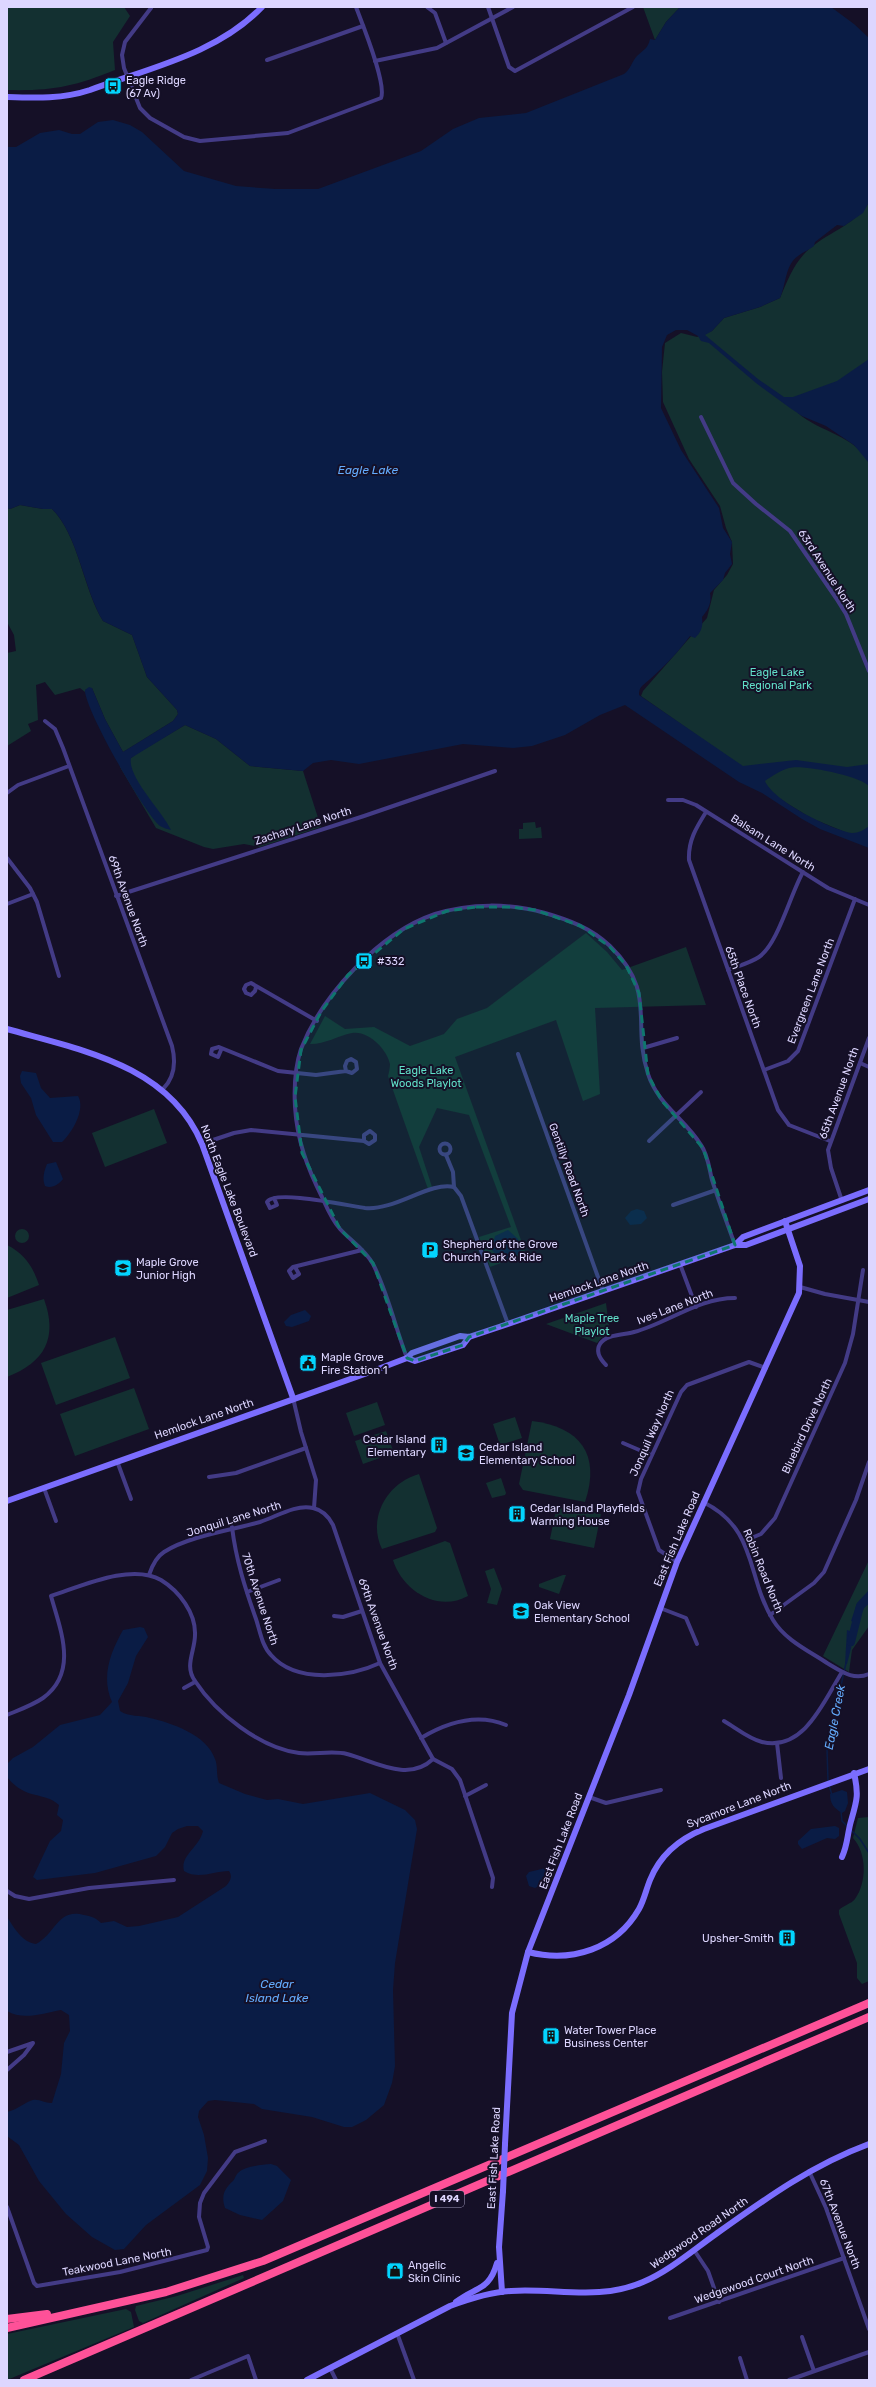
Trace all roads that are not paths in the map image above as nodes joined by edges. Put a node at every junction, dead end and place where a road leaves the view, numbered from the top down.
1 (262, 7) edge
2 (356, 7) edge
3 (427, 7) edge
4 (488, 7) edge
5 (513, 7) edge
6 (633, 7) edge
7 (151, 8) dead end
8 (492, 19) junction
9 (363, 26) junction
10 (446, 43) junction
11 (267, 60) dead end
12 (375, 61) junction
13 (127, 76) junction
14 (7, 97) edge
15 (701, 416) dead end
16 (869, 671) edge
17 (45, 721) dead end
18 (69, 766) junction
19 (495, 771) dead end
20 (7, 793) edge
21 (668, 800) dead end
22 (706, 812) junction
23 (7, 858) edge
24 (803, 872) junction
25 (33, 894) junction
26 (116, 896) junction
27 (855, 900) junction
28 (7, 904) edge
29 (869, 905) edge
30 (728, 970) junction
31 (59, 976) dead end
32 (256, 987) dead end
33 (316, 1021) junction
34 (7, 1029) edge
35 (677, 1038) dead end
36 (869, 1038) edge
37 (643, 1048) junction
38 (221, 1050) dead end
39 (518, 1054) dead end
40 (860, 1063) junction
41 (869, 1067) edge
42 (346, 1070) dead end
43 (764, 1070) junction
44 (297, 1074) junction
45 (163, 1089) junction
46 (701, 1092) dead end
47 (675, 1117) junction
48 (298, 1134) junction
49 (210, 1141) dead end
50 (364, 1141) dead end
51 (649, 1141) dead end
52 (830, 1141) junction
53 (446, 1155) dead end
54 (454, 1187) junction
55 (716, 1190) junction
56 (869, 1190) edge
57 (274, 1198) dead end
58 (842, 1200) junction
59 (869, 1200) edge
60 (324, 1201) junction
61 (673, 1205) dead end
62 (785, 1221) junction
63 (788, 1230) junction
64 (735, 1244) junction
65 (362, 1250) junction
66 (680, 1264) junction
67 (295, 1267) dead end
68 (863, 1270) dead end
69 (800, 1287) junction
70 (603, 1291) junction
71 (735, 1298) dead end
72 (859, 1300) junction
73 (869, 1302) edge
74 (696, 1307) junction
75 (508, 1324) junction
76 (407, 1358) junction
77 (606, 1365) dead end
78 (766, 1368) junction
79 (294, 1398) junction
80 (623, 1443) dead end
81 (306, 1448) junction
82 (651, 1455) junction
83 (117, 1461) junction
84 (869, 1462) edge
85 (209, 1477) dead end
86 (44, 1488) junction
87 (131, 1499) dead end
88 (7, 1501) edge
89 (703, 1502) junction
90 (314, 1508) junction
91 (56, 1521) dead end
92 (232, 1528) junction
93 (744, 1541) junction
94 (677, 1562) junction
95 (149, 1575) junction
96 (279, 1580) dead end
97 (247, 1592) junction
98 (660, 1607) junction
99 (362, 1611) junction
100 (770, 1615) junction
101 (334, 1616) dead end
102 (697, 1644) dead end
103 (380, 1663) junction
104 (842, 1672) junction
105 (869, 1674) edge
106 (195, 1682) junction
107 (184, 1688) dead end
108 (7, 1715) edge
109 (724, 1721) dead end
110 (506, 1724) dead end
111 (421, 1738) junction
112 (777, 1743) junction
113 (433, 1759) junction
114 (869, 1769) edge
115 (854, 1773) junction
116 (781, 1778) dead end
117 (486, 1785) dead end
118 (661, 1790) dead end
119 (465, 1796) junction
120 (589, 1797) junction
121 (842, 1857) dead end
122 (174, 1880) dead end
123 (492, 1887) dead end
124 (7, 1891) edge
125 (528, 1952) junction
126 (869, 2003) edge
127 (869, 2017) edge
128 (7, 2052) edge
129 (7, 2070) edge
130 (265, 2141) dead end
131 (869, 2144) edge
132 (809, 2171) junction
133 (7, 2207) edge
134 (9, 2221) edge
135 (694, 2250) junction
136 (499, 2258) junction
137 (844, 2258) junction
138 (502, 2292) junction
139 (719, 2302) junction
140 (103, 2306) junction
141 (450, 2306) junction
142 (670, 2318) dead end
143 (7, 2319) edge
144 (7, 2328) edge
145 (869, 2329) edge
146 (397, 2333) junction
147 (802, 2337) dead end
148 (869, 2352) edge
149 (740, 2358) dead end
150 (330, 2368) junction
151 (814, 2371) junction
152 (24, 2380) edge
153 (191, 2380) edge
154 (256, 2380) edge
155 (307, 2380) edge
156 (336, 2380) edge
157 (414, 2380) edge
158 (747, 2380) edge
159 (789, 2380) edge

1 - 13 street
2 - 9 street
3 - 10 street
4 - 8 street
5 - 8 street
6 - 8 street
7 - 13 street
8 - 10 street
9 - 11 street
9 - 12 street
10 - 12 street
12 - 13 street
13 - 14 street
15 - 16 street, 63rd Avenue North
17 - 18 street, 69th Avenue North
18 - 20 street
18 - 26 street, 69th Avenue North
19 - 26 street, Zachary Lane North
21 - 22 street, Balsam Lane North
22 - 24 street, Balsam Lane North
22 - 30 street, 65th Place North
23 - 25 street
24 - 27 street, Balsam Lane North
24 - 30 street
25 - 28 street
25 - 31 street
26 - 45 street, 69th Avenue North
27 - 29 street, Balsam Lane North
27 - 43 street, Evergreen Lane North
30 - 43 street, 65th Place North
32 - 33 street
33 - 37 street
33 - 44 street
34 - 45 street, North Eagle Lake Boulevard
35 - 37 street
36 - 40 street, 65th Avenue North
37 - 47 street
38 - 44 street
39 - 70 street, Gentilly Road North
40 - 41 street
40 - 52 street, 65th Avenue North
42 - 44 street
43 - 52 street, 65th Place North
44 - 48 street
45 - 79 street, North Eagle Lake Boulevard
46 - 47 street
47 - 51 street
47 - 55 street
48 - 49 street
48 - 50 street
48 - 60 street
52 - 58 street, 65th Avenue North
53 - 54 street
54 - 60 street
54 - 75 street
55 - 61 street
55 - 64 street
56 - 58 street, Hemlock Lane North
57 - 60 street
58 - 62 street, Hemlock Lane North
59 - 63 street, Hemlock Lane North
60 - 65 street
62 - 63 street, East Fish Lake Road
62 - 64 street, Hemlock Lane North
63 - 64 street, Hemlock Lane North
63 - 69 street, East Fish Lake Road
64 - 66 street, Hemlock Lane North
65 - 67 street
65 - 76 street
66 - 70 street, Hemlock Lane North
66 - 74 street
68 - 72 street, Bluebird Drive North
69 - 72 street
69 - 78 street, East Fish Lake Road
70 - 75 street, Hemlock Lane North
71 - 74 street, Ives Lane North
72 - 73 street
72 - 93 street, Bluebird Drive North
74 - 77 street, Ives Lane North
75 - 76 street, Hemlock Lane North
76 - 79 street, Hemlock Lane North
78 - 82 street, Jonquil Way North
78 - 89 street, East Fish Lake Road
79 - 81 street
79 - 83 street, Hemlock Lane North
80 - 82 street
81 - 85 street
81 - 90 street
82 - 94 street, Jonquil Way North
83 - 86 street, Hemlock Lane North
83 - 87 street
84 - 100 street
86 - 88 street, Hemlock Lane North
86 - 91 street
89 - 93 street, Robin Road North
89 - 94 street, East Fish Lake Road
90 - 92 street, Jonquil Lane North
90 - 99 street, 69th Avenue North
92 - 95 street, Jonquil Lane North
92 - 97 street, 70th Avenue North
93 - 100 street, Robin Road North
94 - 98 street, East Fish Lake Road
95 - 106 street
95 - 108 street
96 - 97 street
97 - 103 street, 70th Avenue North
98 - 102 street
98 - 120 street, East Fish Lake Road
99 - 101 street
99 - 103 street, 69th Avenue North
100 - 104 street, Robin Road North
103 - 111 street, 69th Avenue North
104 - 105 street, Robin Road North
104 - 112 street
106 - 107 street
106 - 113 street
109 - 112 street
110 - 111 street
111 - 113 street, 69th Avenue North
112 - 116 street
113 - 119 street
114 - 115 street, Sycamore Lane North
115 - 121 street
115 - 125 street, Sycamore Lane North
117 - 119 street
118 - 120 street
119 - 123 street
120 - 125 street, East Fish Lake Road
122 - 124 street
125 - 136 street, East Fish Lake Road, bridge
126 - 140 highway, I 494
127 - 152 highway, I 494
128 - 129 street
130 - 134 street, Teakwood Lane North
131 - 132 street, Wedgwood Road North
132 - 135 street, Wedgwood Road North
132 - 137 street, 67th Avenue North
133 - 134 street
135 - 138 street, Wedgwood Road North
135 - 139 street
136 - 138 street, East Fish Lake Road
136 - 141 street
137 - 139 street, Wedgewood Court North
137 - 145 street, 67th Avenue North
138 - 141 street
139 - 142 street, Wedgewood Court North
140 - 143 highway
140 - 144 highway
141 - 146 street
146 - 150 street
146 - 157 street
147 - 151 street
148 - 151 street
149 - 158 street
150 - 155 street
150 - 156 street
151 - 159 street
153 - 154 street

